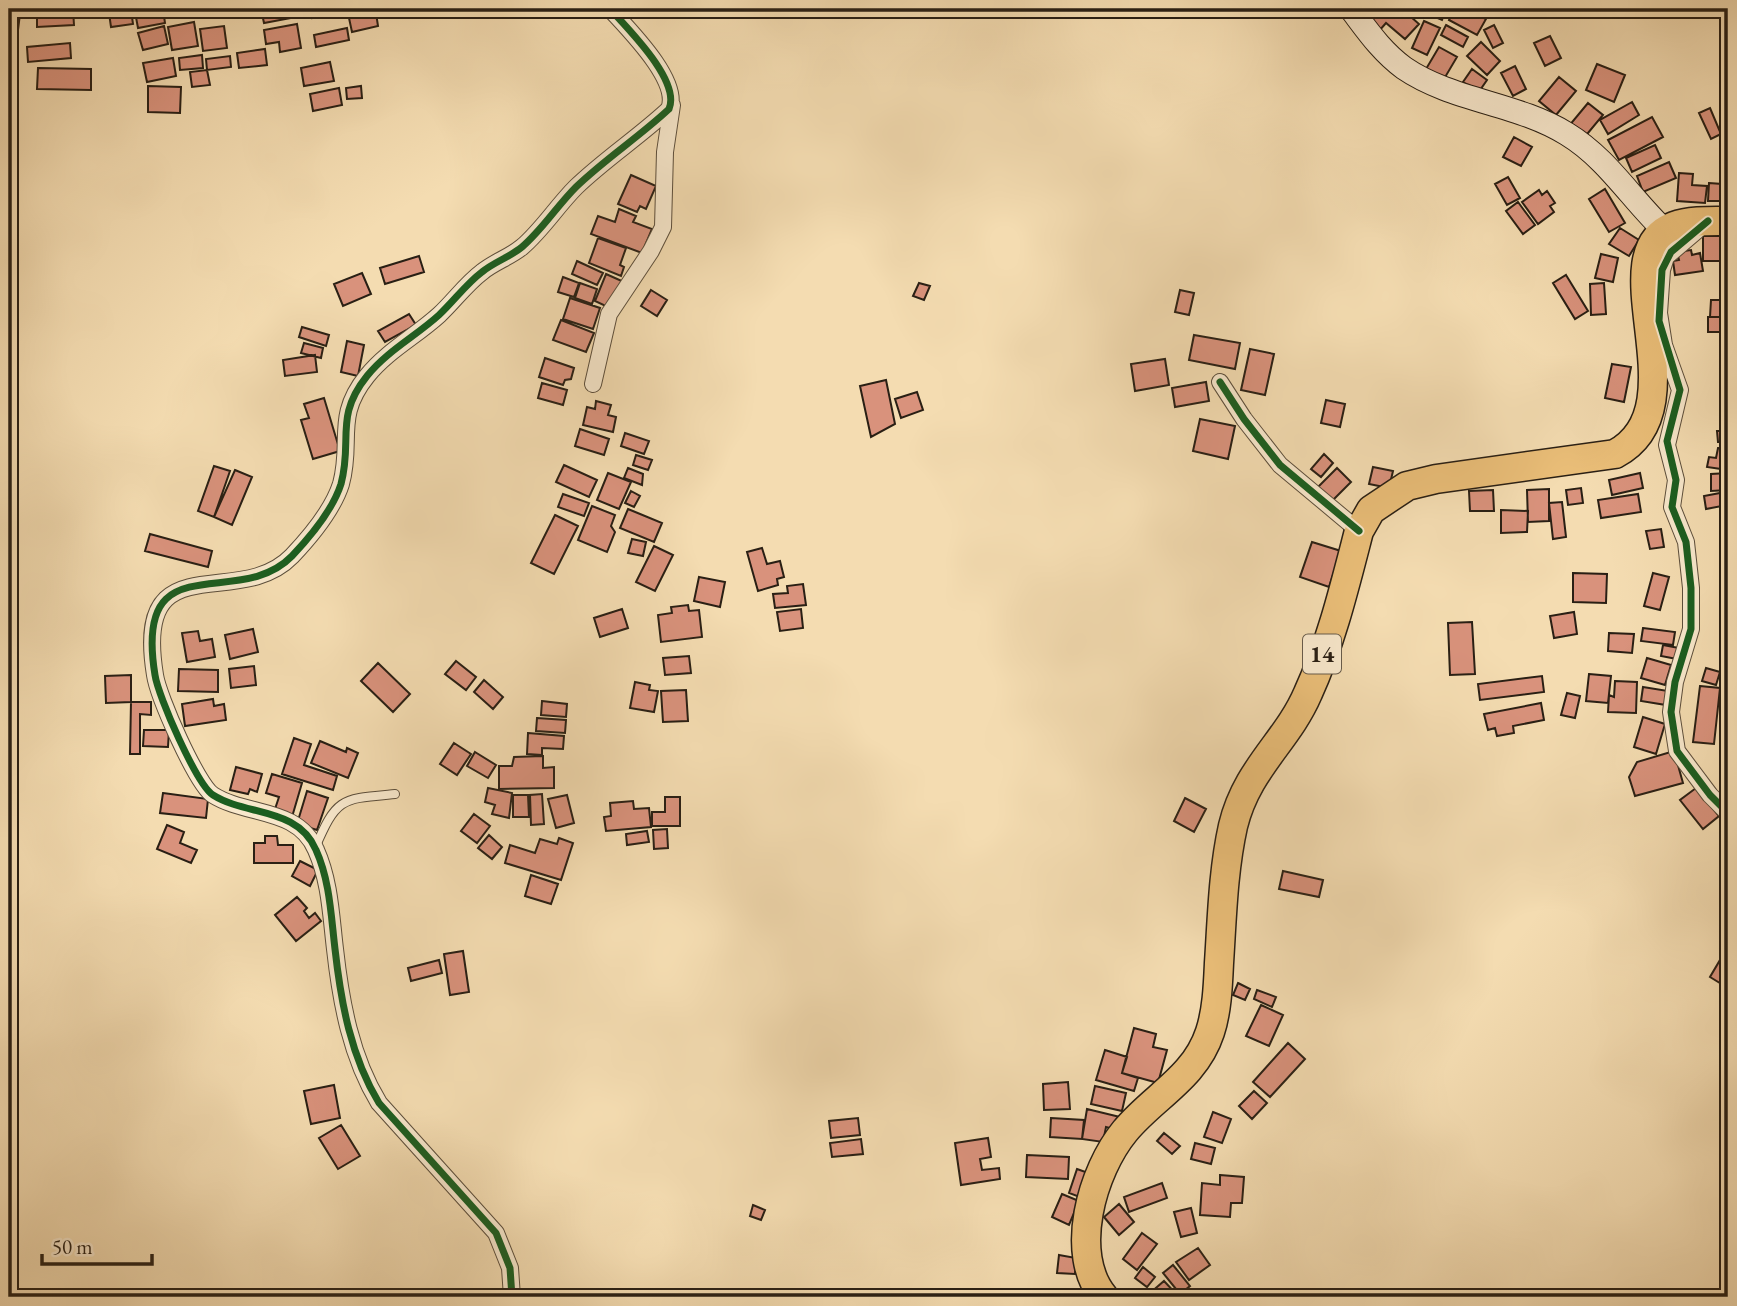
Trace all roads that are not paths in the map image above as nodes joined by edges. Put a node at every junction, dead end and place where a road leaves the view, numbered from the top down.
1 (610, 9) edge
2 (1351, 9) edge
3 (672, 103) junction
4 (1718, 221) edge
5 (1665, 231) junction
6 (1220, 382) dead end
7 (593, 384) dead end
8 (1359, 531) junction
9 (395, 793) dead end
10 (1728, 813) edge
11 (315, 848) junction
12 (512, 1297) edge
13 (1104, 1297) edge

1 - 3 street
2 - 5 main road
3 - 7 street
3 - 11 street
4 - 5 highway
4 - 10 street
5 - 8 highway, 14
6 - 8 street
8 - 13 highway, 14
9 - 11 lane
11 - 12 street

